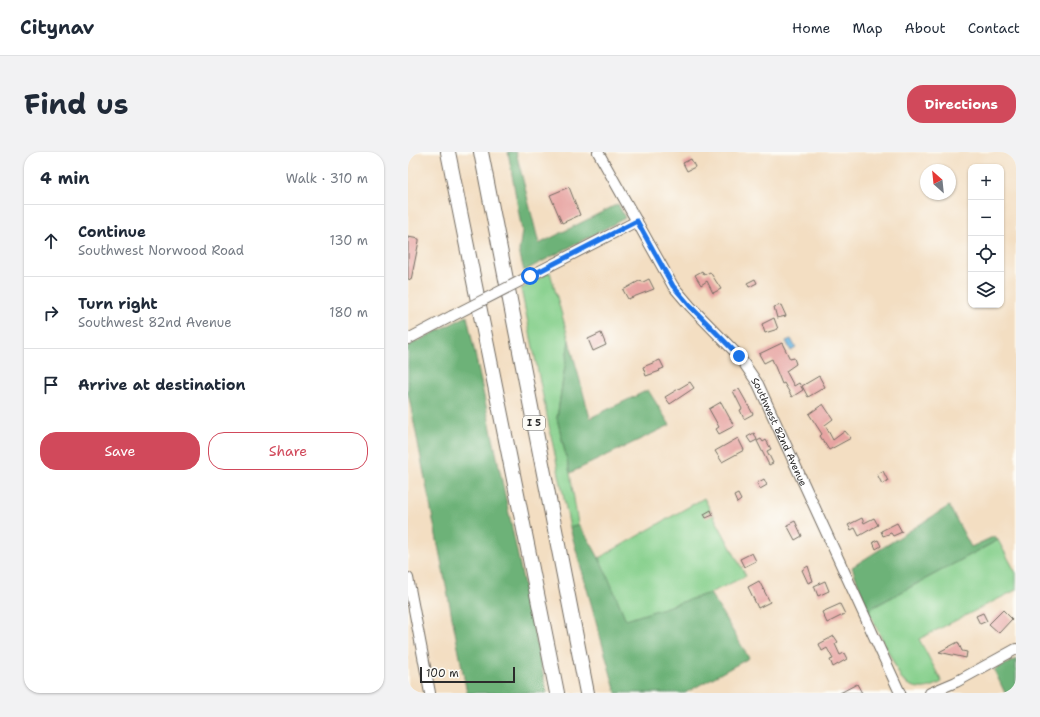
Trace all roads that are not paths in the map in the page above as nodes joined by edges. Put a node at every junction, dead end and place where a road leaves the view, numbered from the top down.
1 (448, 152) edge
2 (481, 152) edge
3 (598, 152) edge
4 (637, 221) junction
5 (408, 339) edge
6 (408, 578) edge
7 (410, 598) edge
8 (1016, 649) edge
9 (430, 693) edge
10 (557, 693) edge
11 (587, 693) edge
12 (900, 693) edge
13 (930, 693) edge

1 - 10 highway
2 - 11 highway, I 5
3 - 4 street, Southwest 82nd Avenue
4 - 5 street, bridge
4 - 12 street, Southwest 82nd Avenue
6 - 7 street
7 - 9 street
8 - 13 street

